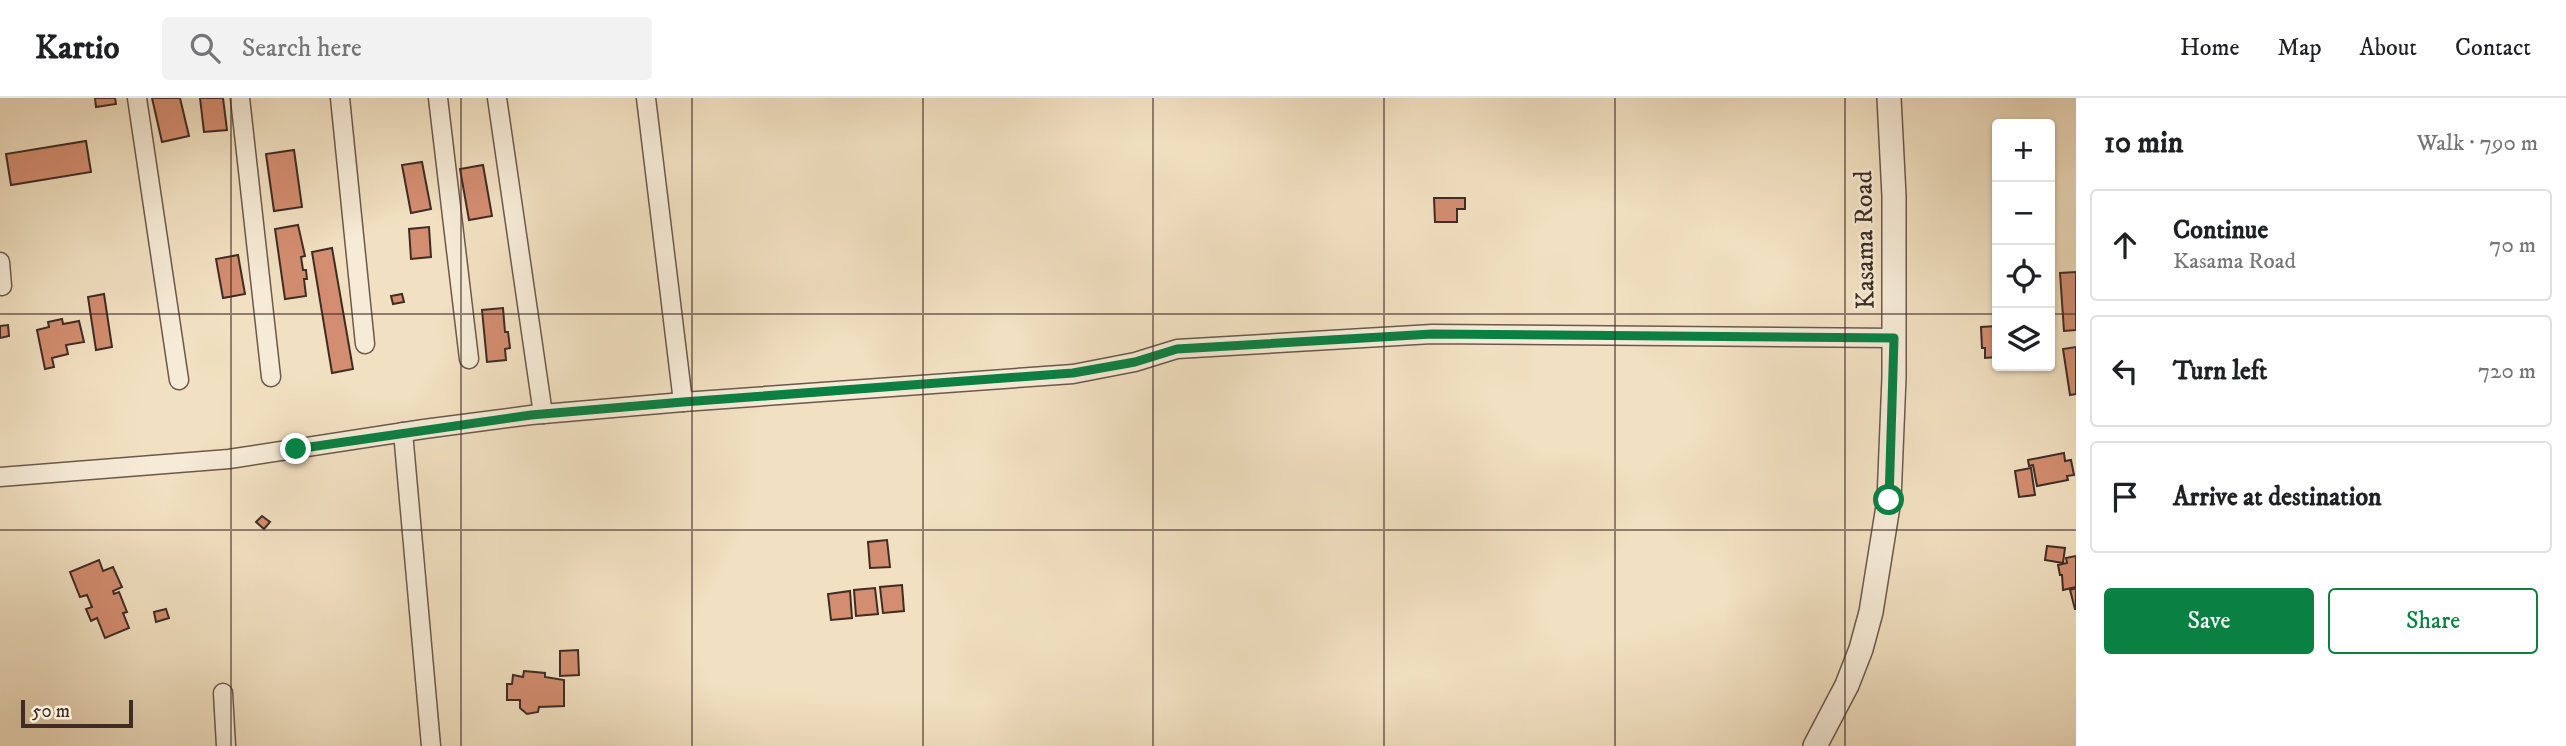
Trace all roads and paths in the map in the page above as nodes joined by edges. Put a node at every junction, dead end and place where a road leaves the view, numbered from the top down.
1 (137, 98) edge
2 (240, 98) edge
3 (340, 98) edge
4 (438, 98) edge
5 (497, 98) edge
6 (646, 98) edge
7 (1889, 98) edge
8 (0, 262) edge
9 (2, 286) dead end
10 (1894, 338) junction
11 (365, 344) dead end
12 (469, 359) dead end
13 (271, 377) dead end
14 (179, 380) dead end
15 (683, 402) junction
16 (543, 414) junction
17 (402, 432) junction
18 (0, 477) edge
19 (223, 693) dead end
20 (226, 746) edge
21 (431, 746) edge
22 (1815, 746) edge

1 - 14 street
2 - 13 street
3 - 11 street
4 - 12 street
5 - 16 street
6 - 15 street
7 - 10 street, Kasama Road
8 - 9 street
10 - 15 street
10 - 22 street, Kasama Road
15 - 16 street
16 - 17 street
17 - 18 street
17 - 21 street
19 - 20 street

